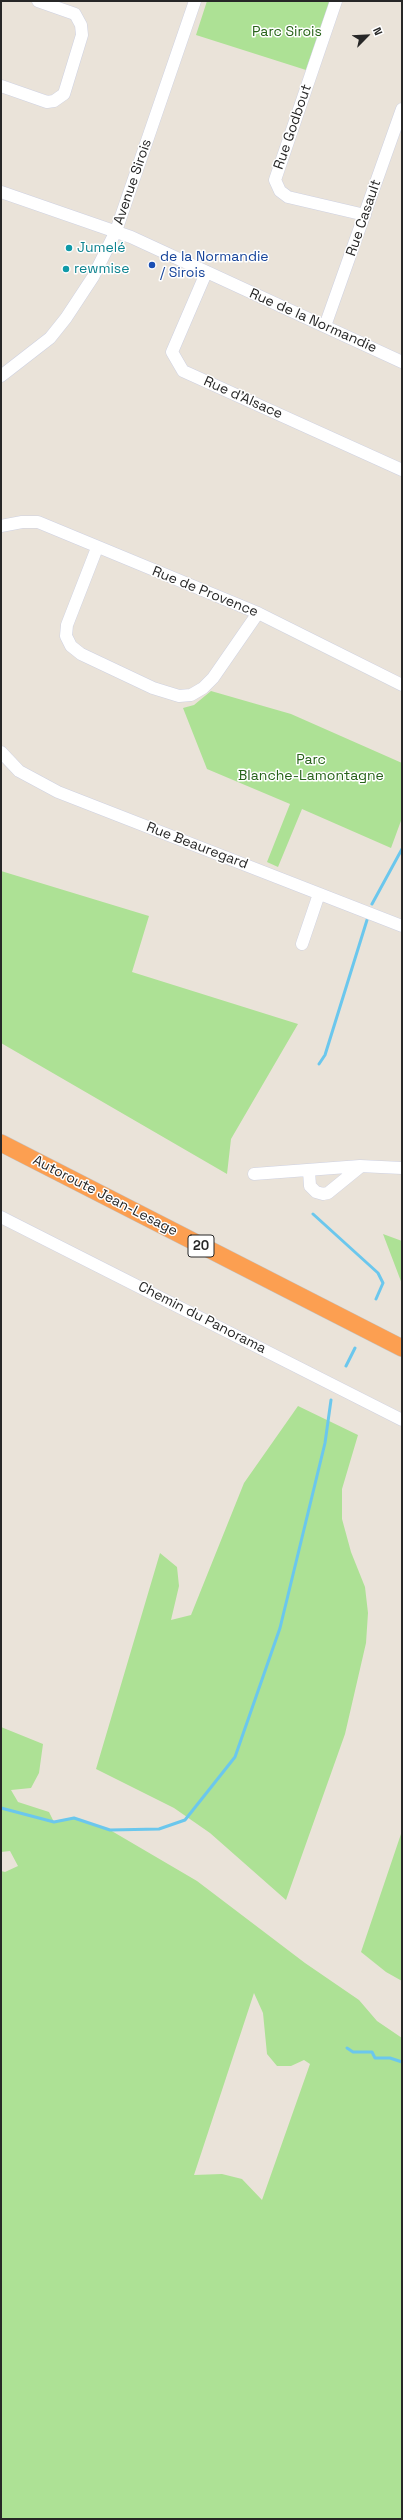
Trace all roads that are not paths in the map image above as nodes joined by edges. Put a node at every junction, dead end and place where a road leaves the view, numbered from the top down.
1 (38, 1) edge
2 (195, 1) edge
3 (336, 1) edge
4 (1, 86) edge
5 (402, 108) edge
6 (1, 192) edge
7 (365, 215) junction
8 (116, 231) junction
9 (206, 274) junction
10 (325, 326) junction
11 (402, 362) edge
12 (1, 376) edge
13 (402, 470) edge
14 (1, 526) edge
15 (97, 548) junction
16 (258, 613) junction
17 (402, 685) edge
18 (1, 752) edge
19 (319, 894) junction
20 (402, 926) edge
21 (302, 944) dead end
22 (1, 1143) edge
23 (360, 1166) junction
24 (402, 1168) edge
25 (309, 1171) junction
26 (254, 1174) dead end
27 (1, 1217) edge
28 (402, 1348) edge
29 (402, 1420) edge

1 - 4 street
2 - 8 street, Avenue Sirois
3 - 7 street, Rue Godbout
5 - 7 street, Rue Casault
6 - 8 street, Rue de la Normandie
7 - 10 street, Rue Casault
8 - 9 street, Rue de la Normandie
8 - 12 street, Avenue Sirois
9 - 10 street, Rue de la Normandie
9 - 13 street, Rue d'Alsace
10 - 11 street, Rue de la Normandie
14 - 15 street, Rue de Provence
15 - 16 street, Rue de Provence
15 - 16 street
16 - 17 street, Rue de Provence
18 - 19 street, Rue Beauregard
19 - 20 street, Rue Beauregard
19 - 21 street
22 - 28 highway, Autoroute Jean-Lesage / 20
23 - 24 street
23 - 25 street
23 - 25 street
25 - 26 street
27 - 29 street, Chemin du Panorama

